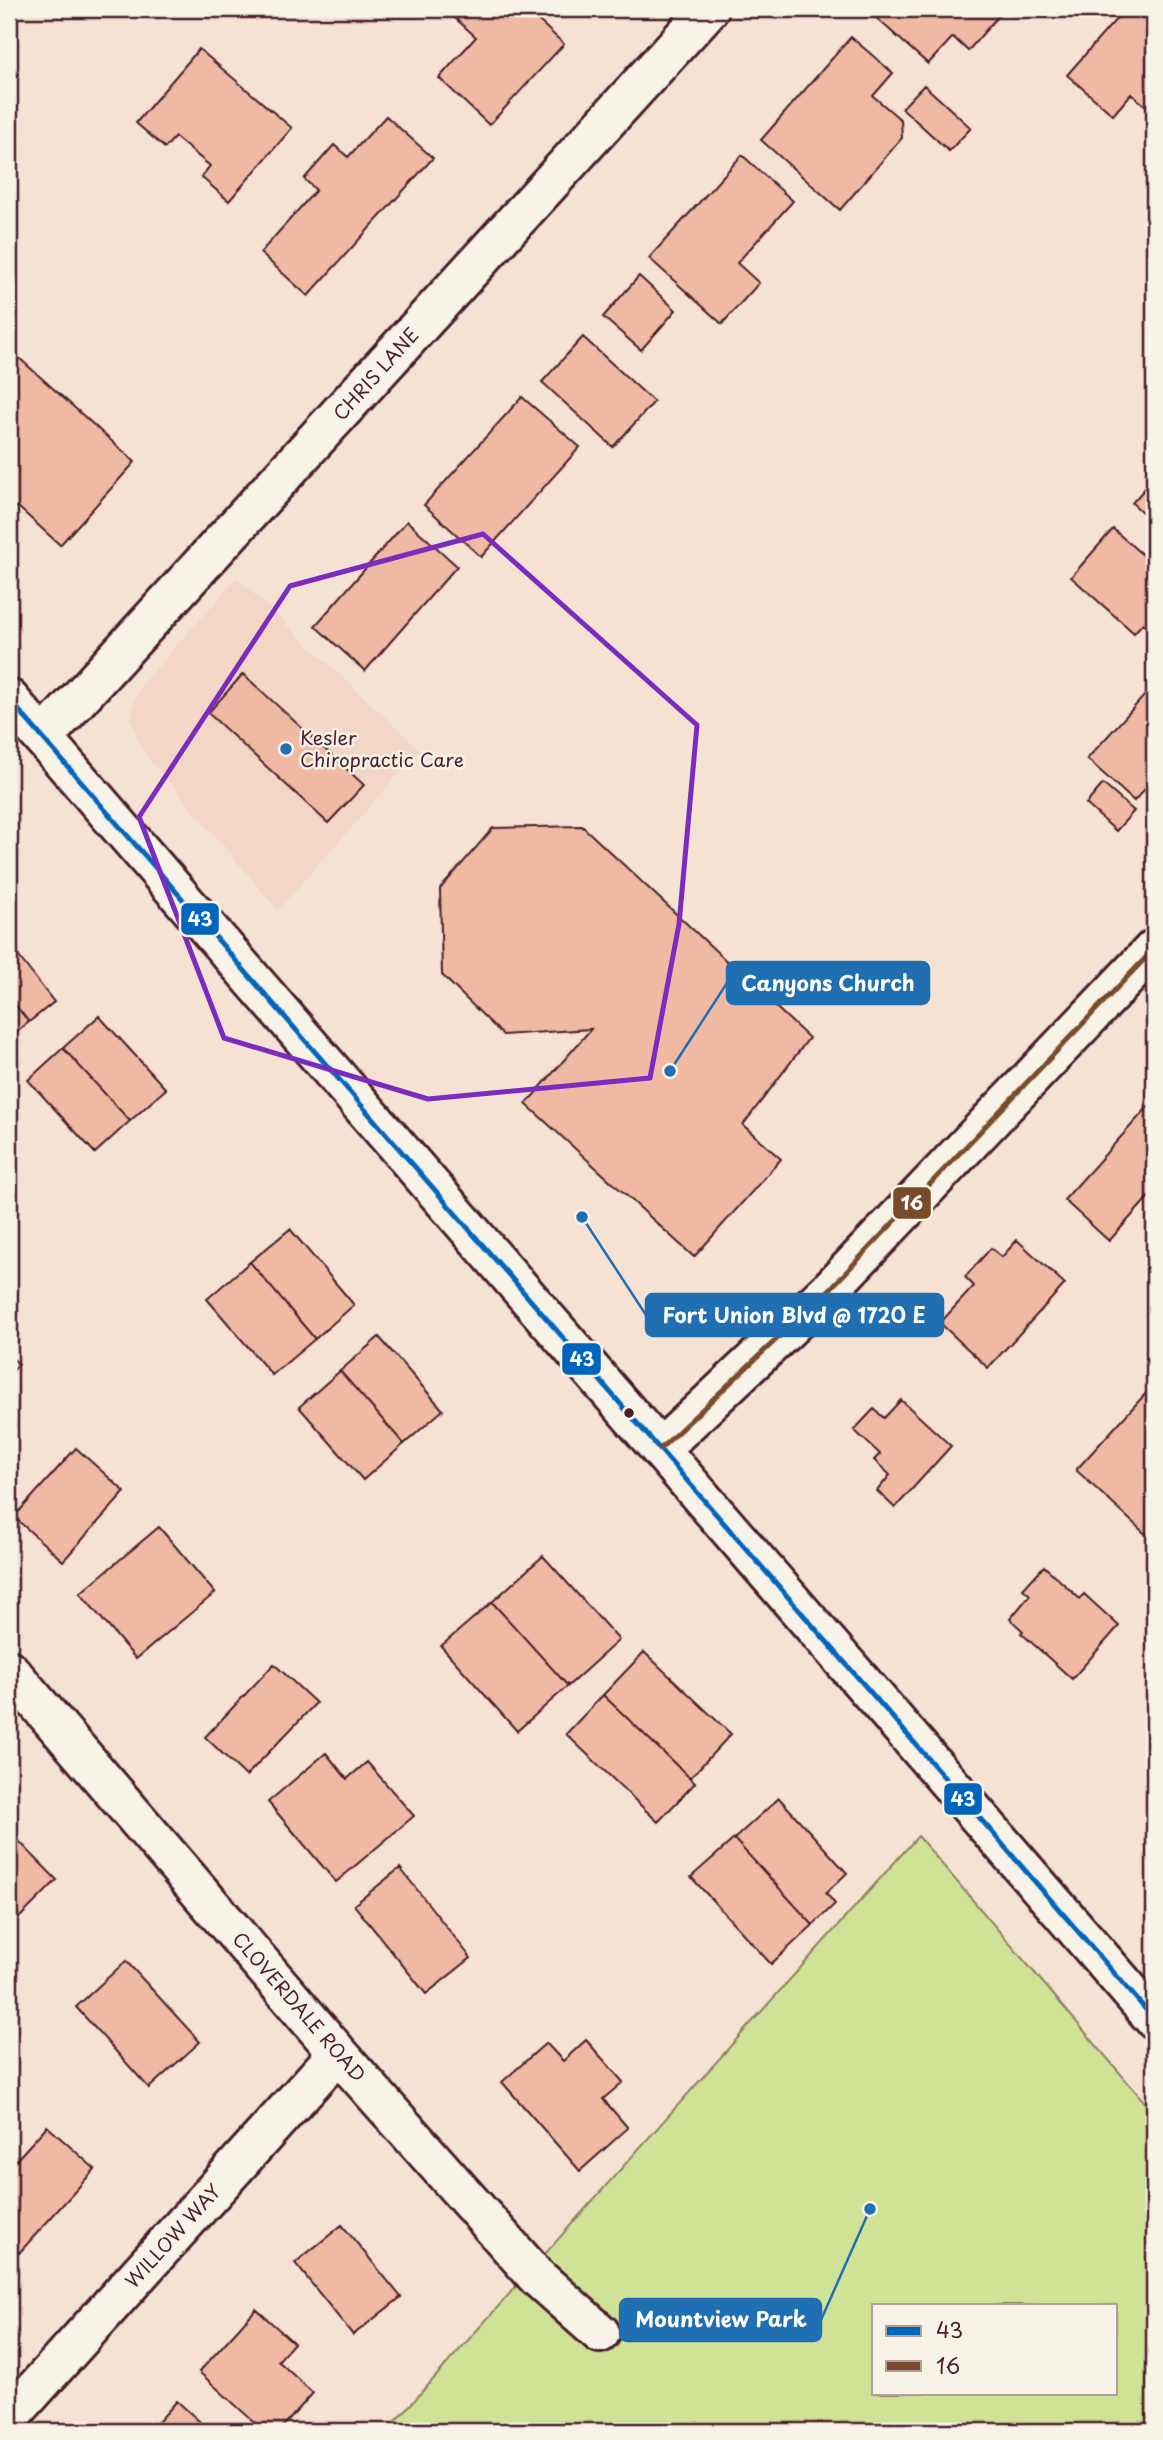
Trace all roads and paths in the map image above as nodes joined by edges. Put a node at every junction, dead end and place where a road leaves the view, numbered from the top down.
1 (699, 12) edge
2 (9, 699) edge
3 (43, 738) junction
4 (1154, 949) edge
5 (661, 1448) junction
6 (9, 1670) edge
7 (1154, 2019) edge
8 (338, 2053) junction
9 (600, 2333) dead end
10 (9, 2418) edge

1 - 3 street, CHRIS LANE
2 - 3 street
3 - 5 street
4 - 5 street
5 - 7 street
6 - 8 street, CLOVERDALE ROAD
8 - 9 street, CLOVERDALE ROAD
8 - 10 street, WILLOW WAY

